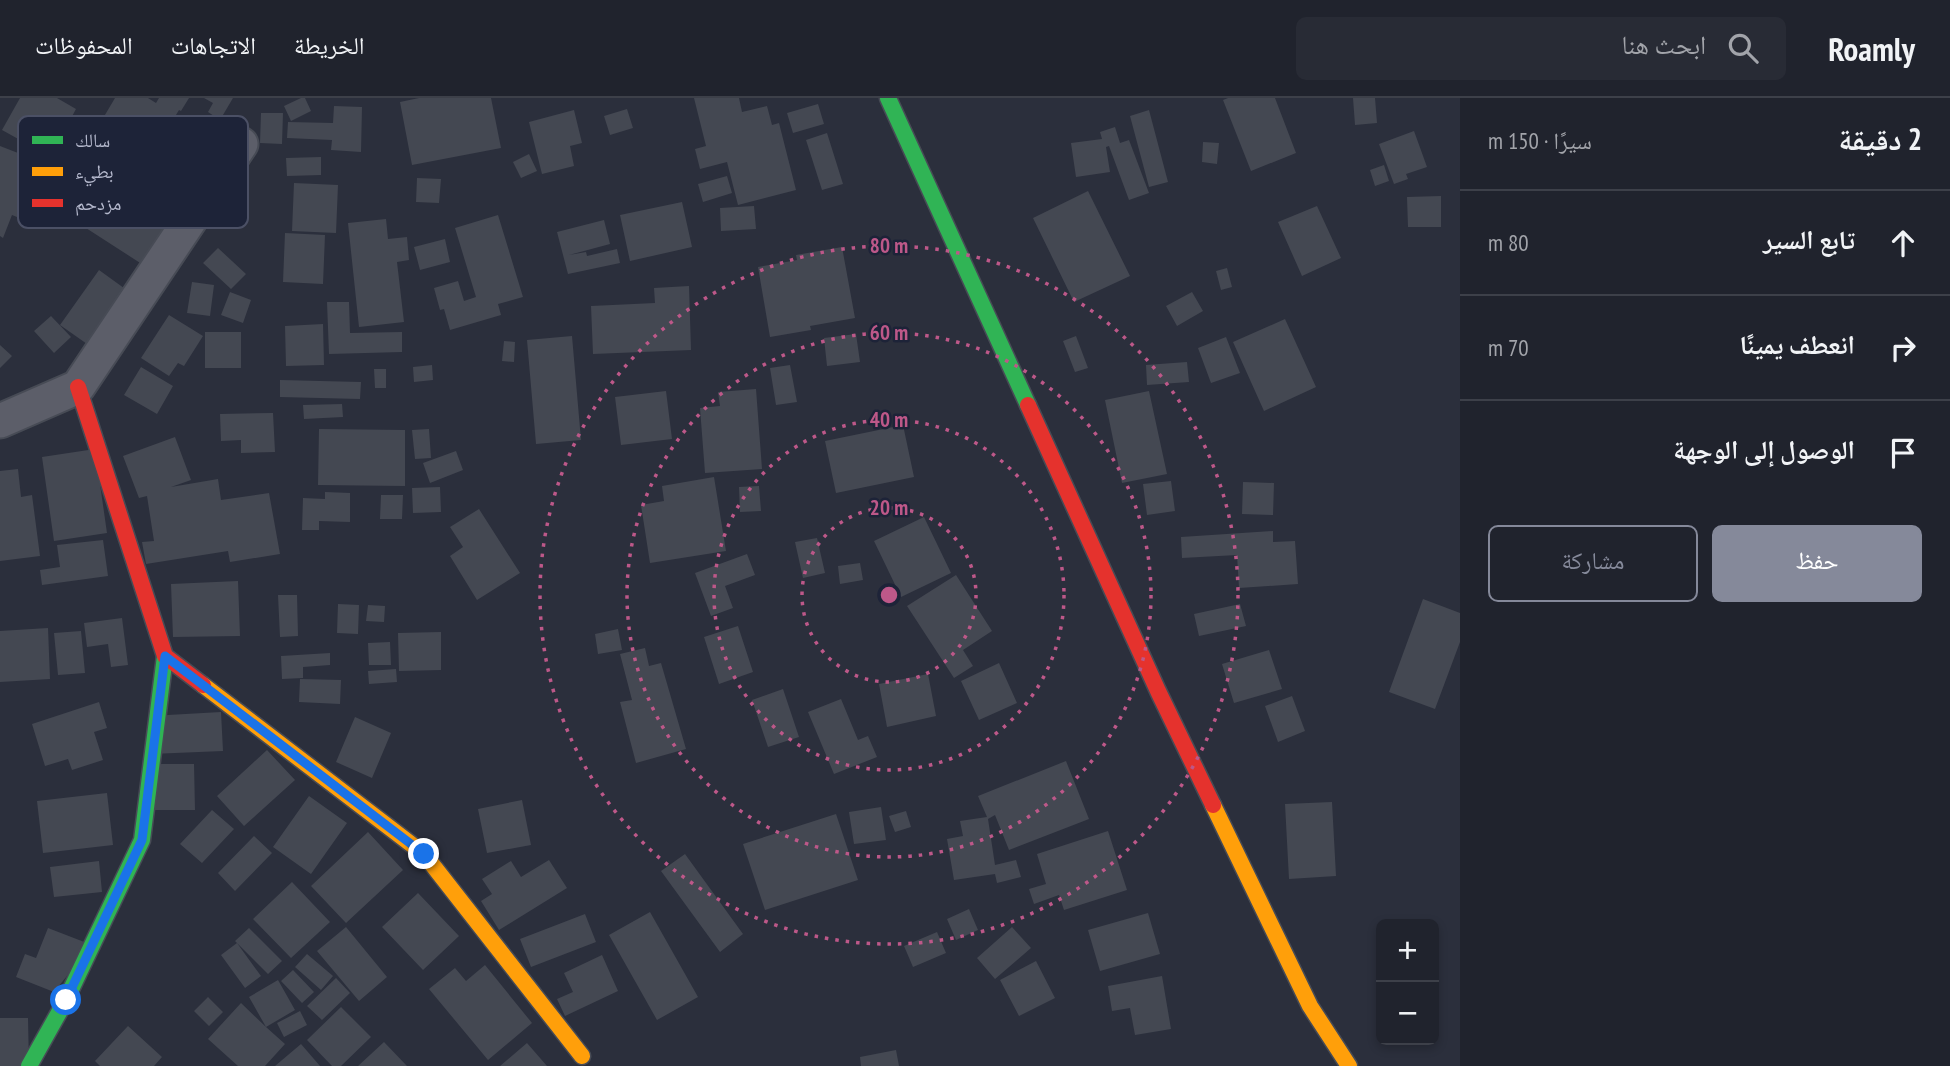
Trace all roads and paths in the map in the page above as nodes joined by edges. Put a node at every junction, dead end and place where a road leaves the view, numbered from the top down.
1 (888, 98) edge
2 (185, 228) edge
3 (78, 387) junction
4 (0, 421) edge
5 (165, 656) junction
6 (582, 1056) dead end
7 (29, 1066) edge
8 (1349, 1066) edge

1 - 8 street
2 - 3 street
3 - 4 street
3 - 5 street
5 - 6 street
5 - 7 street

